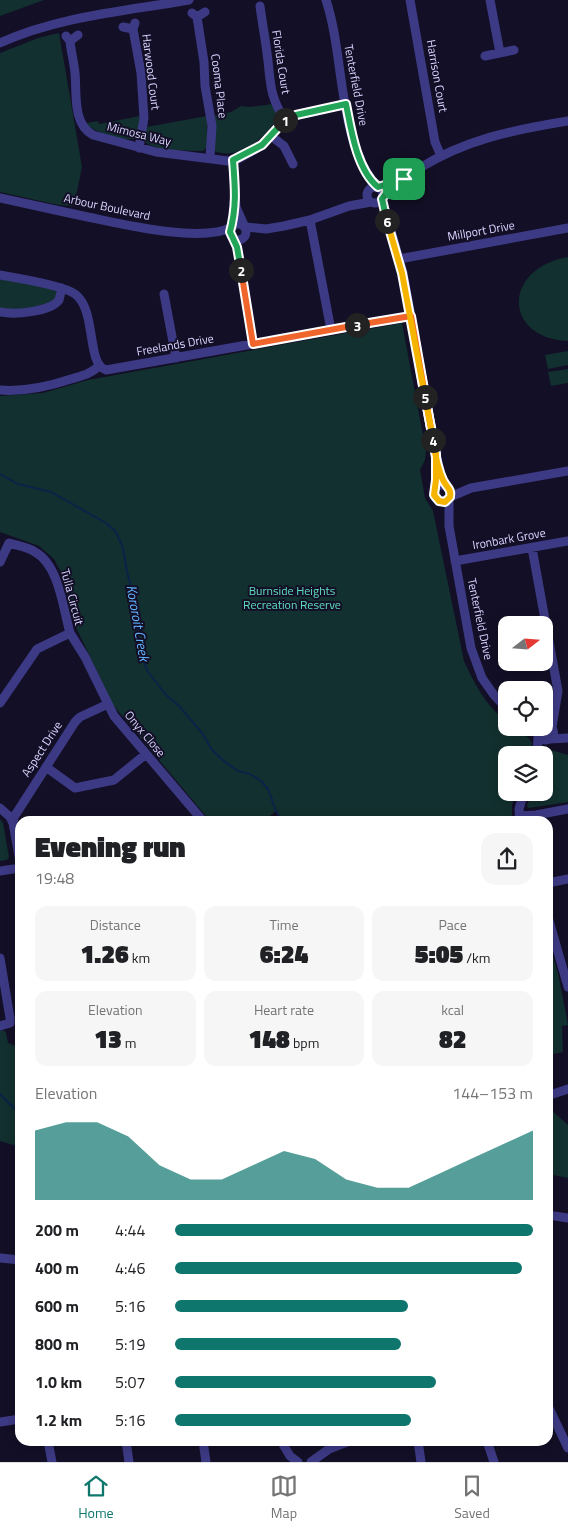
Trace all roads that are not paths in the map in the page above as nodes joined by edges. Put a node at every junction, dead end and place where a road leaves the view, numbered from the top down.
1 (189, 0) edge
2 (410, 0) edge
3 (490, 0) edge
4 (261, 3) edge
5 (328, 3) edge
6 (250, 4) dead end
7 (198, 14) dead end
8 (122, 27) dead end
9 (78, 35) dead end
10 (0, 43) edge
11 (514, 50) dead end
12 (500, 53) junction
13 (485, 56) dead end
14 (346, 104) junction
15 (285, 120) junction
16 (568, 121) edge
17 (271, 136) junction
18 (139, 148) junction
19 (441, 156) junction
20 (210, 158) junction
21 (233, 160) junction
22 (293, 164) dead end
23 (404, 179) junction
24 (373, 189) junction
25 (0, 198) edge
26 (377, 200) junction
27 (236, 202) junction
28 (349, 206) junction
29 (310, 220) junction
30 (232, 226) junction
31 (568, 228) edge
32 (245, 232) junction
33 (210, 233) junction
34 (232, 238) junction
35 (399, 259) junction
36 (240, 267) junction
37 (0, 275) edge
38 (62, 288) junction
39 (164, 294) dead end
40 (0, 312) edge
41 (411, 316) junction
42 (331, 330) junction
43 (253, 344) junction
44 (176, 358) junction
45 (99, 366) junction
46 (0, 390) edge
47 (436, 454) junction
48 (568, 471) edge
49 (435, 490) junction
50 (449, 493) junction
51 (438, 500) junction
52 (449, 526) junction
53 (0, 539) edge
54 (568, 541) edge
55 (9, 543) junction
56 (532, 548) junction
57 (455, 561) junction
58 (0, 562) edge
59 (70, 633) junction
60 (498, 698) edge
61 (0, 702) edge
62 (108, 704) junction
63 (553, 712) edge
64 (553, 729) edge
65 (540, 736) edge
66 (552, 736) edge
67 (568, 737) edge
68 (549, 740) junction
69 (545, 746) edge
70 (146, 754) junction
71 (46, 767) junction
72 (521, 801) edge
73 (0, 808) edge
74 (568, 809) edge
75 (199, 816) edge
76 (519, 816) edge
77 (530, 816) edge
78 (13, 822) junction
79 (15, 833) edge
80 (15, 869) edge
81 (0, 871) edge
82 (568, 879) edge
83 (553, 882) edge
84 (553, 934) edge
85 (568, 949) edge
86 (558, 952) junction
87 (0, 958) edge
88 (568, 987) edge
89 (0, 1026) edge
90 (568, 1089) edge
91 (553, 1094) edge
92 (553, 1216) edge
93 (568, 1218) edge
94 (0, 1258) edge
95 (15, 1260) edge
96 (553, 1416) edge
97 (15, 1420) edge
98 (0, 1422) edge
99 (49, 1446) edge
100 (127, 1446) edge
101 (204, 1446) edge
102 (284, 1446) edge
103 (337, 1446) edge
104 (419, 1446) edge
105 (489, 1446) edge
106 (568, 1448) edge
107 (52, 1462) edge
108 (129, 1462) edge
109 (206, 1462) edge
110 (298, 1462) edge
111 (311, 1462) edge
112 (421, 1462) edge
113 (494, 1462) edge

1 - 10 street
2 - 19 street, Harrison Court
3 - 12 street
4 - 6 street
4 - 15 street, Florida Court
5 - 14 street, Tenterfield Drive
7 - 20 street, Cooma Place
8 - 18 street, Harwood Court
9 - 18 street, Mimosa Way
11 - 12 street
12 - 13 street
14 - 15 street
14 - 24 street, Tenterfield Drive
15 - 17 street
16 - 19 street
17 - 21 street
17 - 22 street
18 - 20 street, Mimosa Way
19 - 23 street
20 - 21 street, Mimosa Way
21 - 27 street
23 - 24 street
23 - 26 street
24 - 26 street
24 - 26 street
24 - 28 street
25 - 33 street, Arbour Boulevard
26 - 28 street
26 - 35 street, Tenterfield Drive
27 - 30 street
27 - 32 street
28 - 29 street
29 - 32 street
29 - 42 street
30 - 32 street
30 - 33 street, Arbour Boulevard
30 - 34 street
31 - 35 street, Millport Drive
32 - 34 street
32 - 36 street
33 - 34 street, Arbour Boulevard
34 - 36 street
35 - 41 street, Tenterfield Drive
36 - 43 street
37 - 38 street
38 - 40 street
38 - 45 street
39 - 44 street
41 - 42 street, Freelands Drive
41 - 47 street, Tenterfield Drive
42 - 43 street, Freelands Drive
43 - 44 street, Freelands Drive
44 - 45 street, Freelands Drive
45 - 46 street
47 - 49 street, Tenterfield Drive
47 - 50 street, Tenterfield Drive
48 - 50 street
49 - 50 street
49 - 51 street
50 - 51 street
50 - 52 street, Tenterfield Drive
51 - 52 street, Tenterfield Drive
52 - 57 street, Tenterfield Drive
53 - 55 street, Tulla Circuit
54 - 56 street, Ironbark Grove
55 - 58 street
55 - 59 street, Tulla Circuit
56 - 57 street, Ironbark Grove
56 - 63 street
57 - 60 street, Tenterfield Drive
59 - 61 street, Tulla Circuit
59 - 62 street, Onyx Close
62 - 70 street, Onyx Close
62 - 71 street, Aspect Drive
64 - 67 street
65 - 68 street
66 - 68 street
67 - 68 street
68 - 69 street
70 - 71 street
70 - 75 street, Onyx Close
71 - 78 street, Aspect Drive
72 - 76 street
73 - 78 street
74 - 77 street
78 - 79 street
80 - 81 street
82 - 83 street
84 - 86 street
85 - 86 street
86 - 88 street
87 - 89 street
90 - 91 street
92 - 93 street
94 - 95 street
96 - 106 street
97 - 98 street
99 - 107 street
100 - 108 street
101 - 109 street
102 - 110 street
103 - 111 street
104 - 112 street
105 - 113 street

